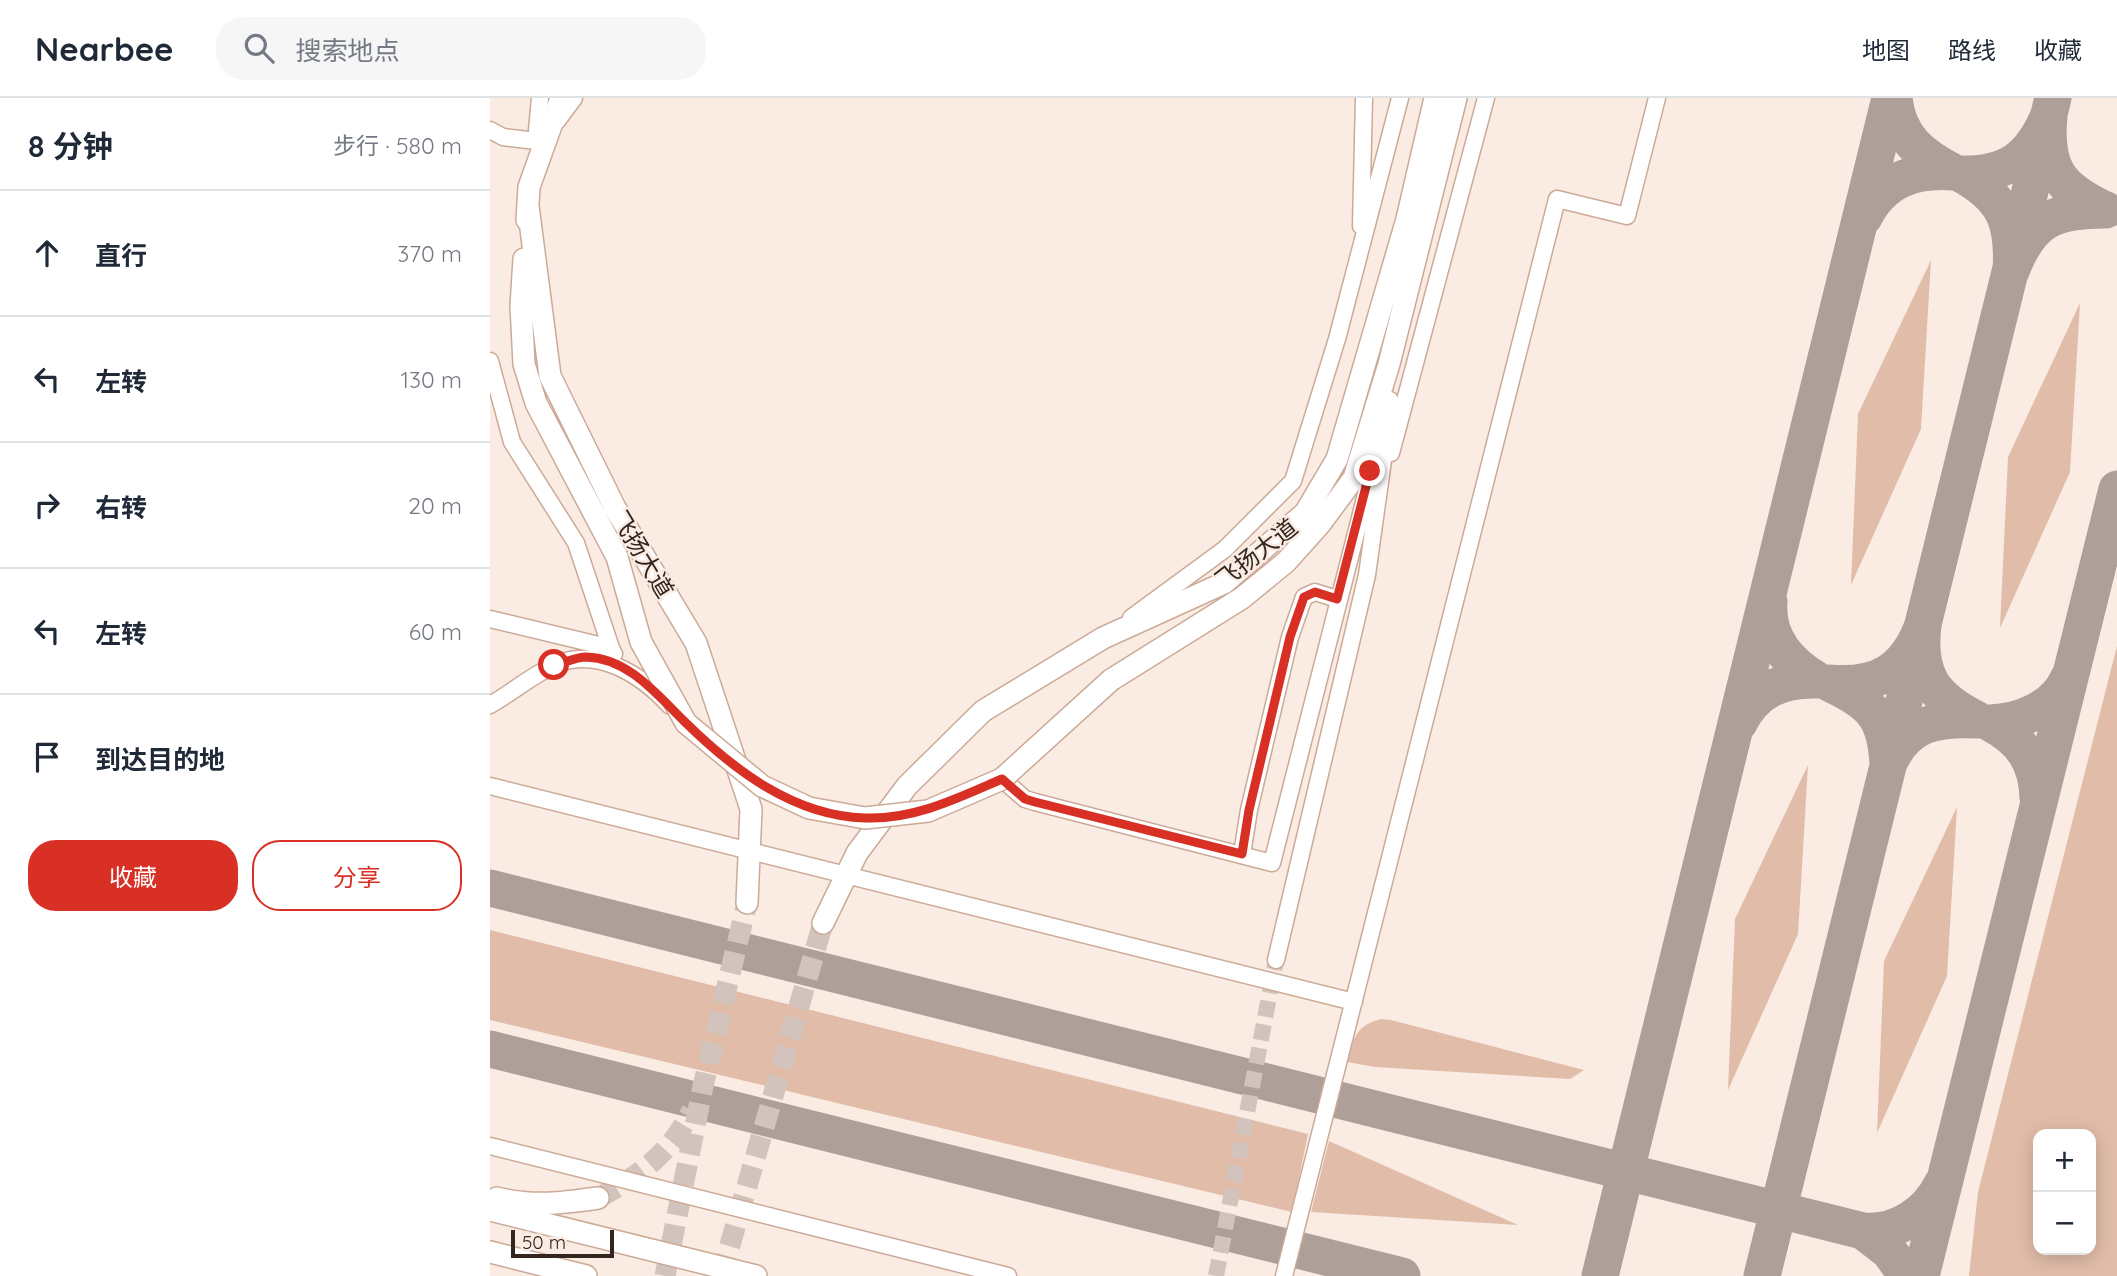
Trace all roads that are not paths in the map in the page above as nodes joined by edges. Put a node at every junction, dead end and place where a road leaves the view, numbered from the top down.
1 (542, 98) edge
2 (561, 98) edge
3 (574, 98) edge
4 (1364, 98) edge
5 (1400, 98) edge
6 (1435, 98) edge
7 (1448, 98) edge
8 (1456, 98) edge
9 (1486, 98) edge
10 (1657, 98) edge
11 (494, 134) edge
12 (540, 135) junction
13 (528, 196) junction
14 (1407, 219) junction
15 (1360, 253) junction
16 (1395, 343) junction
17 (490, 361) edge
18 (1390, 400) junction
19 (1381, 489) junction
20 (1337, 599) junction
21 (490, 619) edge
22 (1104, 638) junction
23 (611, 648) junction
24 (618, 667) junction
25 (490, 705) edge
26 (686, 723) junction
27 (1002, 779) junction
28 (490, 786) edge
29 (1242, 854) junction
30 (747, 903) tunnel mouth
31 (823, 923) tunnel mouth
32 (1276, 960) tunnel mouth
33 (1354, 1002) junction
34 (490, 1146) edge
35 (490, 1196) edge
36 (598, 1198) tunnel mouth
37 (490, 1210) edge
38 (490, 1252) edge
39 (586, 1276) edge
40 (756, 1276) edge
41 (1008, 1276) edge
42 (1284, 1276) edge

1 - 12 main road, 飞扬大道
2 - 12 main road
3 - 12 street
4 - 15 street
5 - 15 street
6 - 14 main road, 飞扬大道
7 - 14 main road
8 - 16 main road
9 - 19 street
10 - 33 street
11 - 12 street
12 - 13 main road, 飞扬大道
13 - 26 main road, bridge
13 - 30 main road, 飞扬大道
14 - 22 main road, 飞扬大道
15 - 22 street
16 - 18 street
16 - 27 main road, bridge
17 - 23 street
18 - 19 street
18 - 20 street
19 - 32 street
20 - 29 street
20 - 29 street
21 - 23 street
22 - 31 main road, 飞扬大道
23 - 24 street
24 - 25 street
24 - 26 street, bridge
26 - 27 main road, bridge
27 - 29 street
28 - 33 street
33 - 42 street
34 - 41 street
35 - 36 main road
37 - 40 main road
38 - 39 main road

